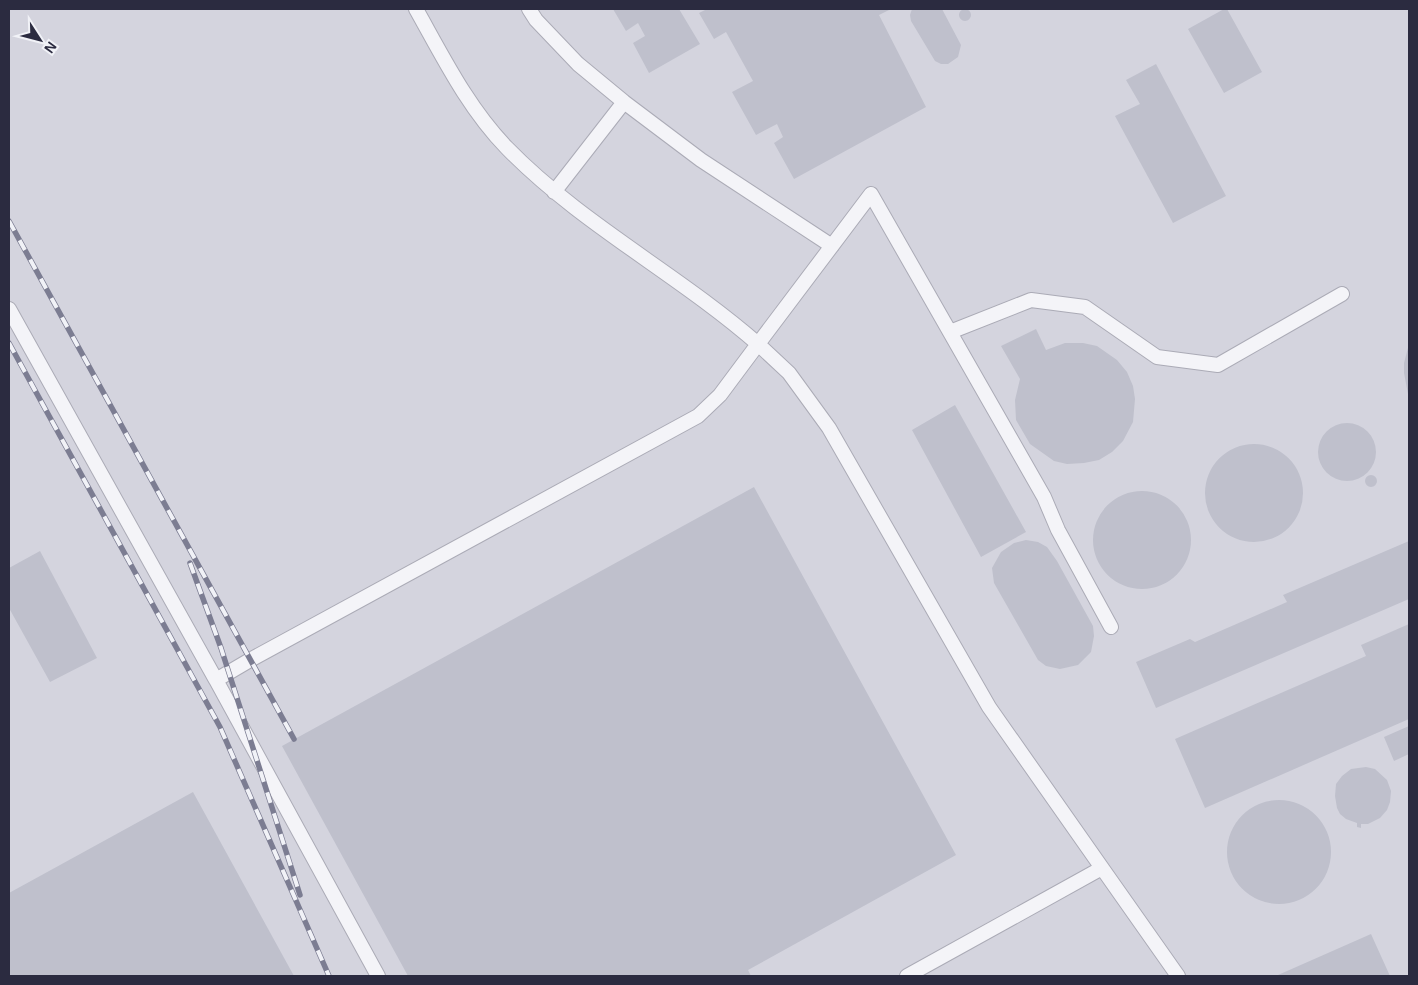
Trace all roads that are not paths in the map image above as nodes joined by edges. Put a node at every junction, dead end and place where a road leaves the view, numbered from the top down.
1 (416, 9) edge
2 (529, 9) edge
3 (624, 102) junction
4 (554, 192) junction
5 (832, 246) junction
6 (1342, 294) dead end
7 (9, 309) edge
8 (950, 332) junction
9 (758, 344) junction
10 (1111, 627) dead end
11 (216, 680) junction
12 (1102, 868) junction
13 (378, 976) edge
14 (907, 976) edge
15 (1178, 976) edge

1 - 4 lane
2 - 3 lane
3 - 4 lane
3 - 5 lane
4 - 9 lane
5 - 8 lane
5 - 9 lane
6 - 8 lane
7 - 11 lane
8 - 10 lane
9 - 11 lane
9 - 12 lane
11 - 13 lane
12 - 14 lane
12 - 15 lane

